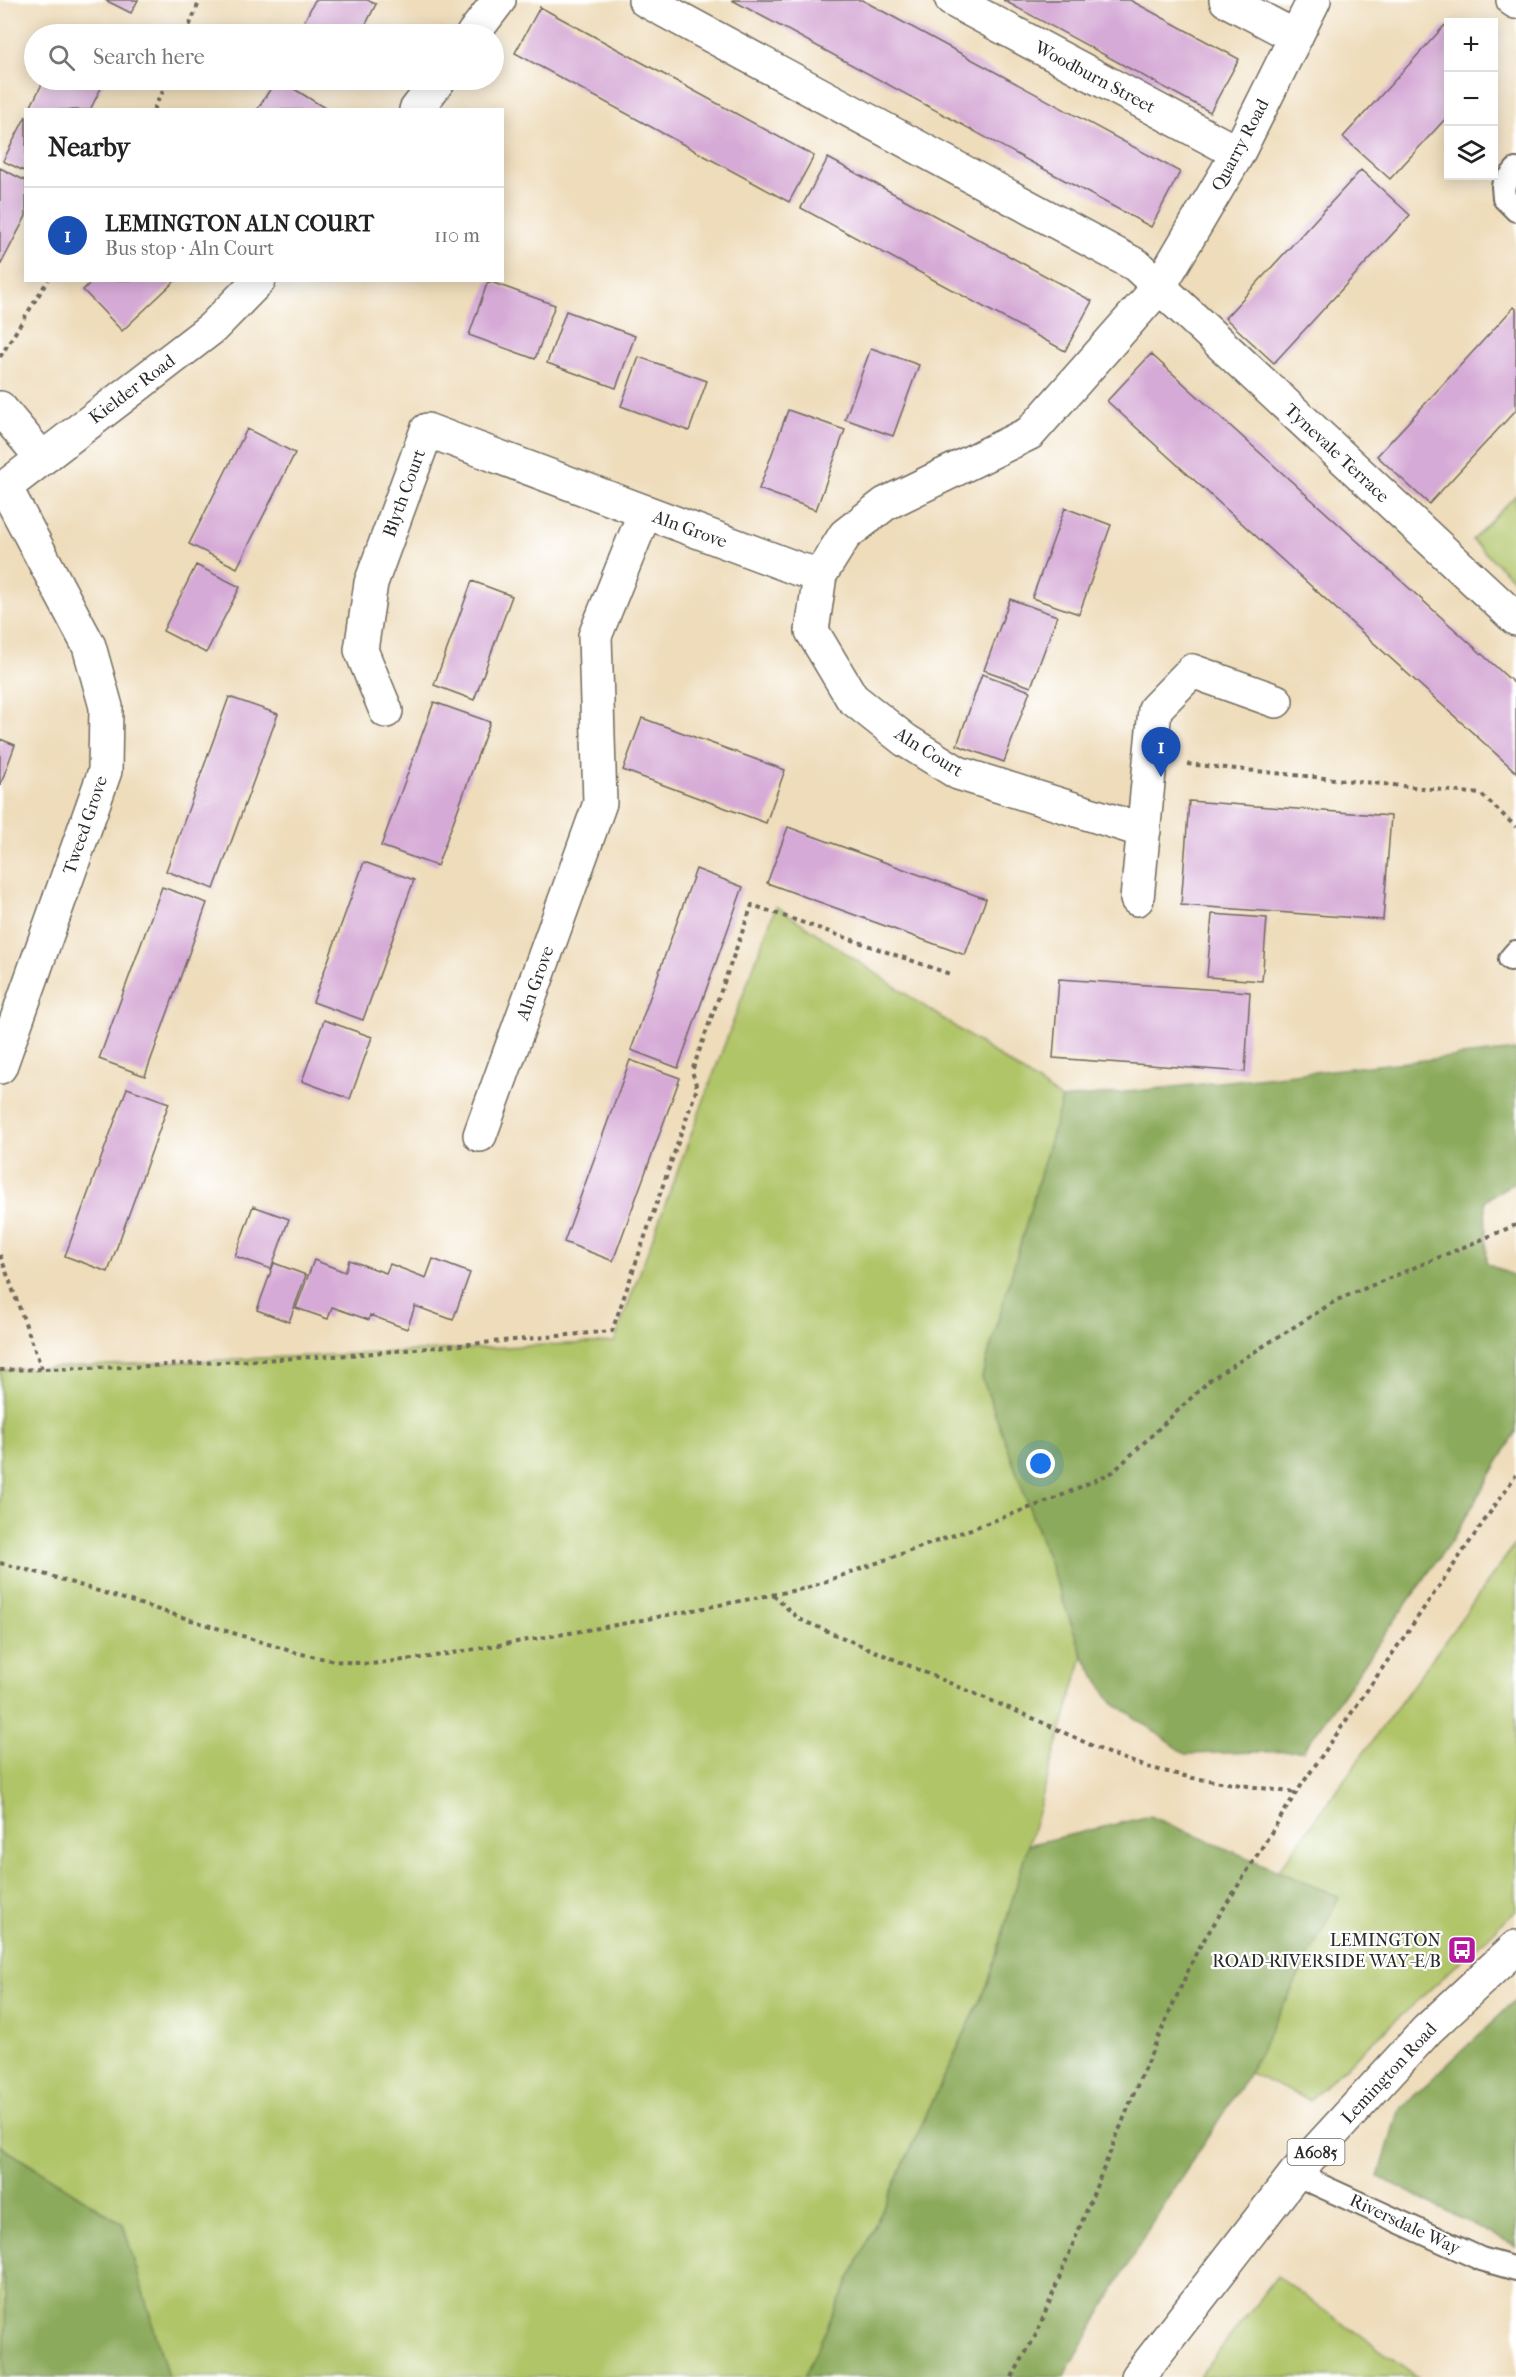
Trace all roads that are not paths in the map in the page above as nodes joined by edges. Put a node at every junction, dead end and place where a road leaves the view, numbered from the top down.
1 (499, 0) edge
2 (645, 0) edge
3 (952, 0) edge
4 (1226, 0) edge
5 (1314, 0) edge
6 (481, 24) edge
7 (1296, 37) junction
8 (431, 90) edge
9 (418, 108) edge
10 (1238, 153) junction
11 (1516, 170) edge
12 (1516, 210) edge
13 (257, 282) edge
14 (1159, 287) junction
15 (0, 408) edge
16 (42, 458) junction
17 (2, 489) edge
18 (645, 512) junction
19 (820, 575) junction
20 (1516, 619) edge
21 (1276, 701) dead end
22 (386, 711) dead end
23 (1144, 831) junction
24 (1137, 899) dead end
25 (0, 1067) edge
26 (480, 1135) dead end
27 (1516, 1947) edge
28 (1295, 2174) junction
29 (1516, 2269) edge
30 (1138, 2377) edge

1 - 6 street
2 - 14 street, Tynevale Terrace
3 - 10 street, Woodburn Street
4 - 7 street
5 - 7 street, Quarry Road
7 - 10 street, Quarry Road
8 - 9 street
10 - 14 street, Quarry Road
11 - 12 lane
13 - 16 street, Kielder Road
14 - 19 street
14 - 20 street, Tynevale Terrace
15 - 16 street
16 - 17 street, Kielder Road
17 - 25 street, Tweed Grove
18 - 19 street, Aln Grove
18 - 22 street, Blyth Court
18 - 26 street, Aln Grove
19 - 23 street, Aln Court
21 - 23 street
23 - 24 street
27 - 28 street, Lemington Road / A6085
28 - 29 lane, Riversdale Way
28 - 30 street, Lemington Road / A6085

